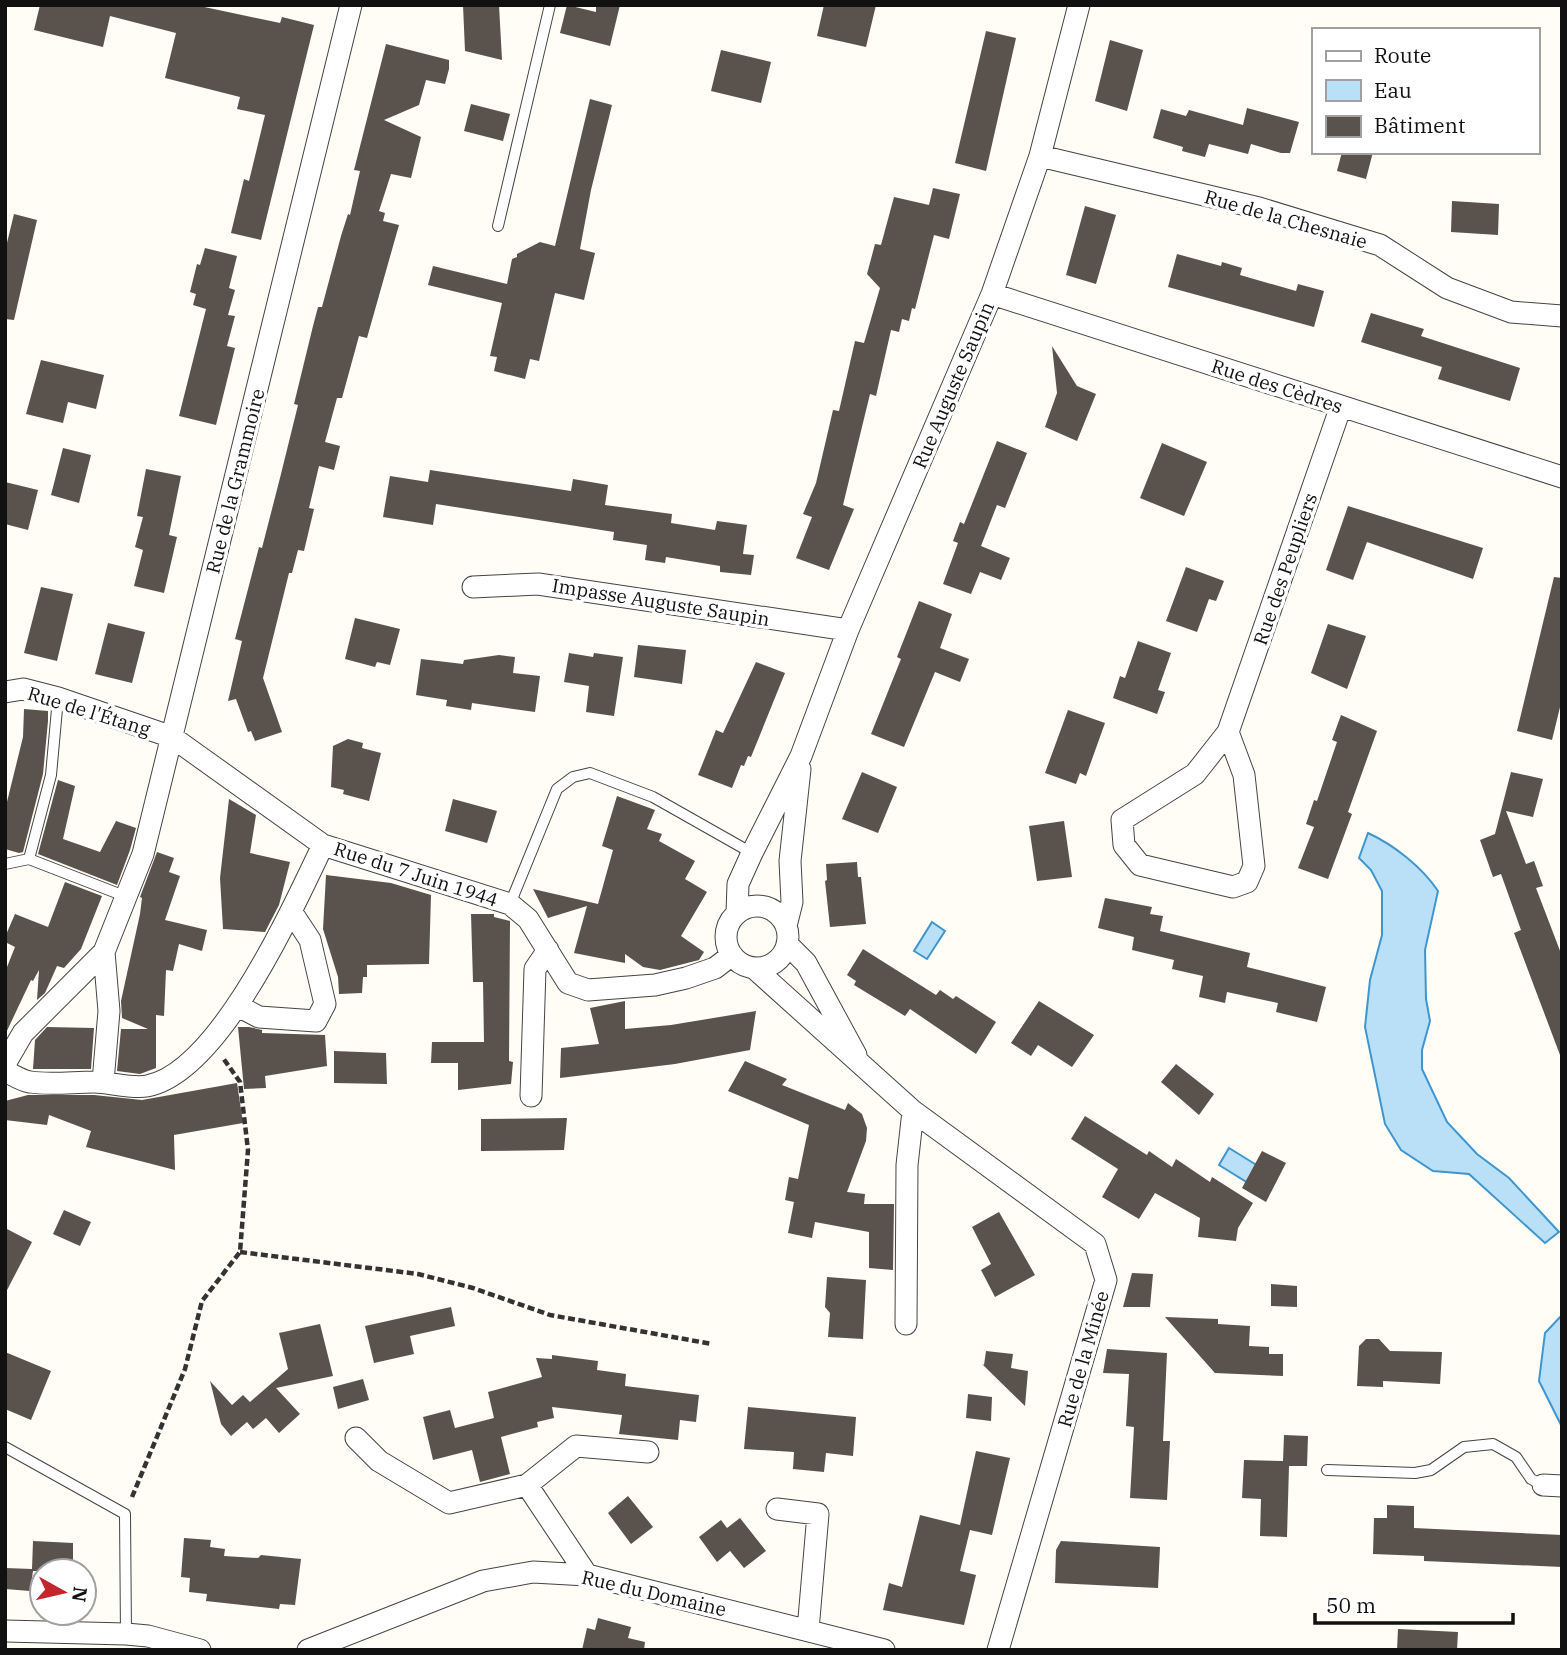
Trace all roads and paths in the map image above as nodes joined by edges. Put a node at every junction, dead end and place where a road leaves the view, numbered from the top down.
1 (351, 5) edge
2 (550, 5) edge
3 (1079, 5) edge
4 (1040, 156) junction
5 (498, 226) dead end
6 (992, 294) junction
7 (1562, 316) edge
8 (1341, 406) junction
9 (1562, 477) edge
10 (474, 587) dead end
11 (848, 630) junction
12 (5, 692) edge
13 (58, 698) junction
14 (1228, 732) junction
15 (172, 737) junction
16 (801, 756) junction
17 (323, 845) junction
18 (752, 853) junction
19 (29, 859) junction
20 (5, 863) edge
21 (127, 897) junction
22 (510, 904) junction
23 (291, 911) junction
24 (737, 913) junction
25 (786, 935) junction
26 (548, 950) junction
27 (104, 952) junction
28 (732, 956) junction
29 (754, 968) junction
30 (238, 1006) junction
31 (211, 1040) junction
32 (5, 1064) edge
33 (864, 1069) junction
34 (5, 1072) edge
35 (103, 1082) junction
36 (531, 1096) dead end
37 (913, 1111) junction
38 (240, 1252) junction
39 (905, 1324) dead end
40 (712, 1344) dead end
41 (356, 1438) dead end
42 (5, 1447) edge
43 (648, 1452) dead end
44 (1327, 1470) dead end
45 (527, 1485) junction
46 (1552, 1485) edge
47 (777, 1509) dead end
48 (125, 1514) junction
49 (587, 1575) junction
50 (808, 1630) junction
51 (5, 1631) edge
52 (126, 1634) junction
53 (200, 1650) edge
54 (308, 1650) edge
55 (884, 1650) edge
56 (998, 1650) edge

1 - 15 street, Rue de la Grammoire
2 - 5 lane
3 - 4 street, Rue Auguste Saupin
4 - 6 street, Rue Auguste Saupin
4 - 7 street, Rue de la Chesnaie
6 - 8 street, Rue des Cèdres
6 - 11 street, Rue Auguste Saupin
8 - 9 street, Rue des Cèdres
8 - 14 street, Rue des Peupliers
10 - 11 street, Impasse Auguste Saupin
11 - 16 street, Rue Auguste Saupin
12 - 13 street, Rue de l'Étang
13 - 15 street, Rue de l'Étang
13 - 19 lane
14 - 14 street, Rue des Peupliers
15 - 17 street, Rue du 7 Juin 1944
15 - 21 street, Rue de la Grammoire
16 - 18 street, Rue Auguste Saupin
16 - 25 street, Rue Auguste Saupin
17 - 22 street, Rue du 7 Juin 1944
17 - 23 street, Rue du 7 Juin 1944
18 - 22 lane, Rue du 7 Juin 1944
18 - 24 street, Rue Auguste Saupin
19 - 20 lane
19 - 21 lane
21 - 27 street, Rue de la Grammoire
22 - 26 street, Rue du 7 Juin 1944
23 - 30 street, Rue du 7 Juin 1944
23 - 30 street
24 - 25 street
24 - 28 street
25 - 29 street
25 - 33 street, Rue de la Minée
26 - 28 street, Rue du 7 Juin 1944
26 - 36 street
27 - 32 street, Rue de la Grammoire
27 - 35 street, Rue de la Grammoire
28 - 29 street
29 - 33 street, Rue de la Minée
30 - 31 street, Rue du 7 Juin 1944
31 - 35 street, Rue du 7 Juin 1944
31 - 38 path
33 - 37 street, Rue de la Minée
34 - 35 street, Rue du 7 Juin 1944
37 - 39 street
37 - 56 street, Rue de la Minée
38 - 40 path
38 - 48 path
41 - 45 street
42 - 48 lane
43 - 45 street
44 - 46 lane
45 - 49 street
47 - 50 street
48 - 52 lane
49 - 50 street, Rue du Domaine
49 - 54 street, Rue du Domaine
50 - 55 street, Rue du Domaine
51 - 52 street
52 - 53 street

